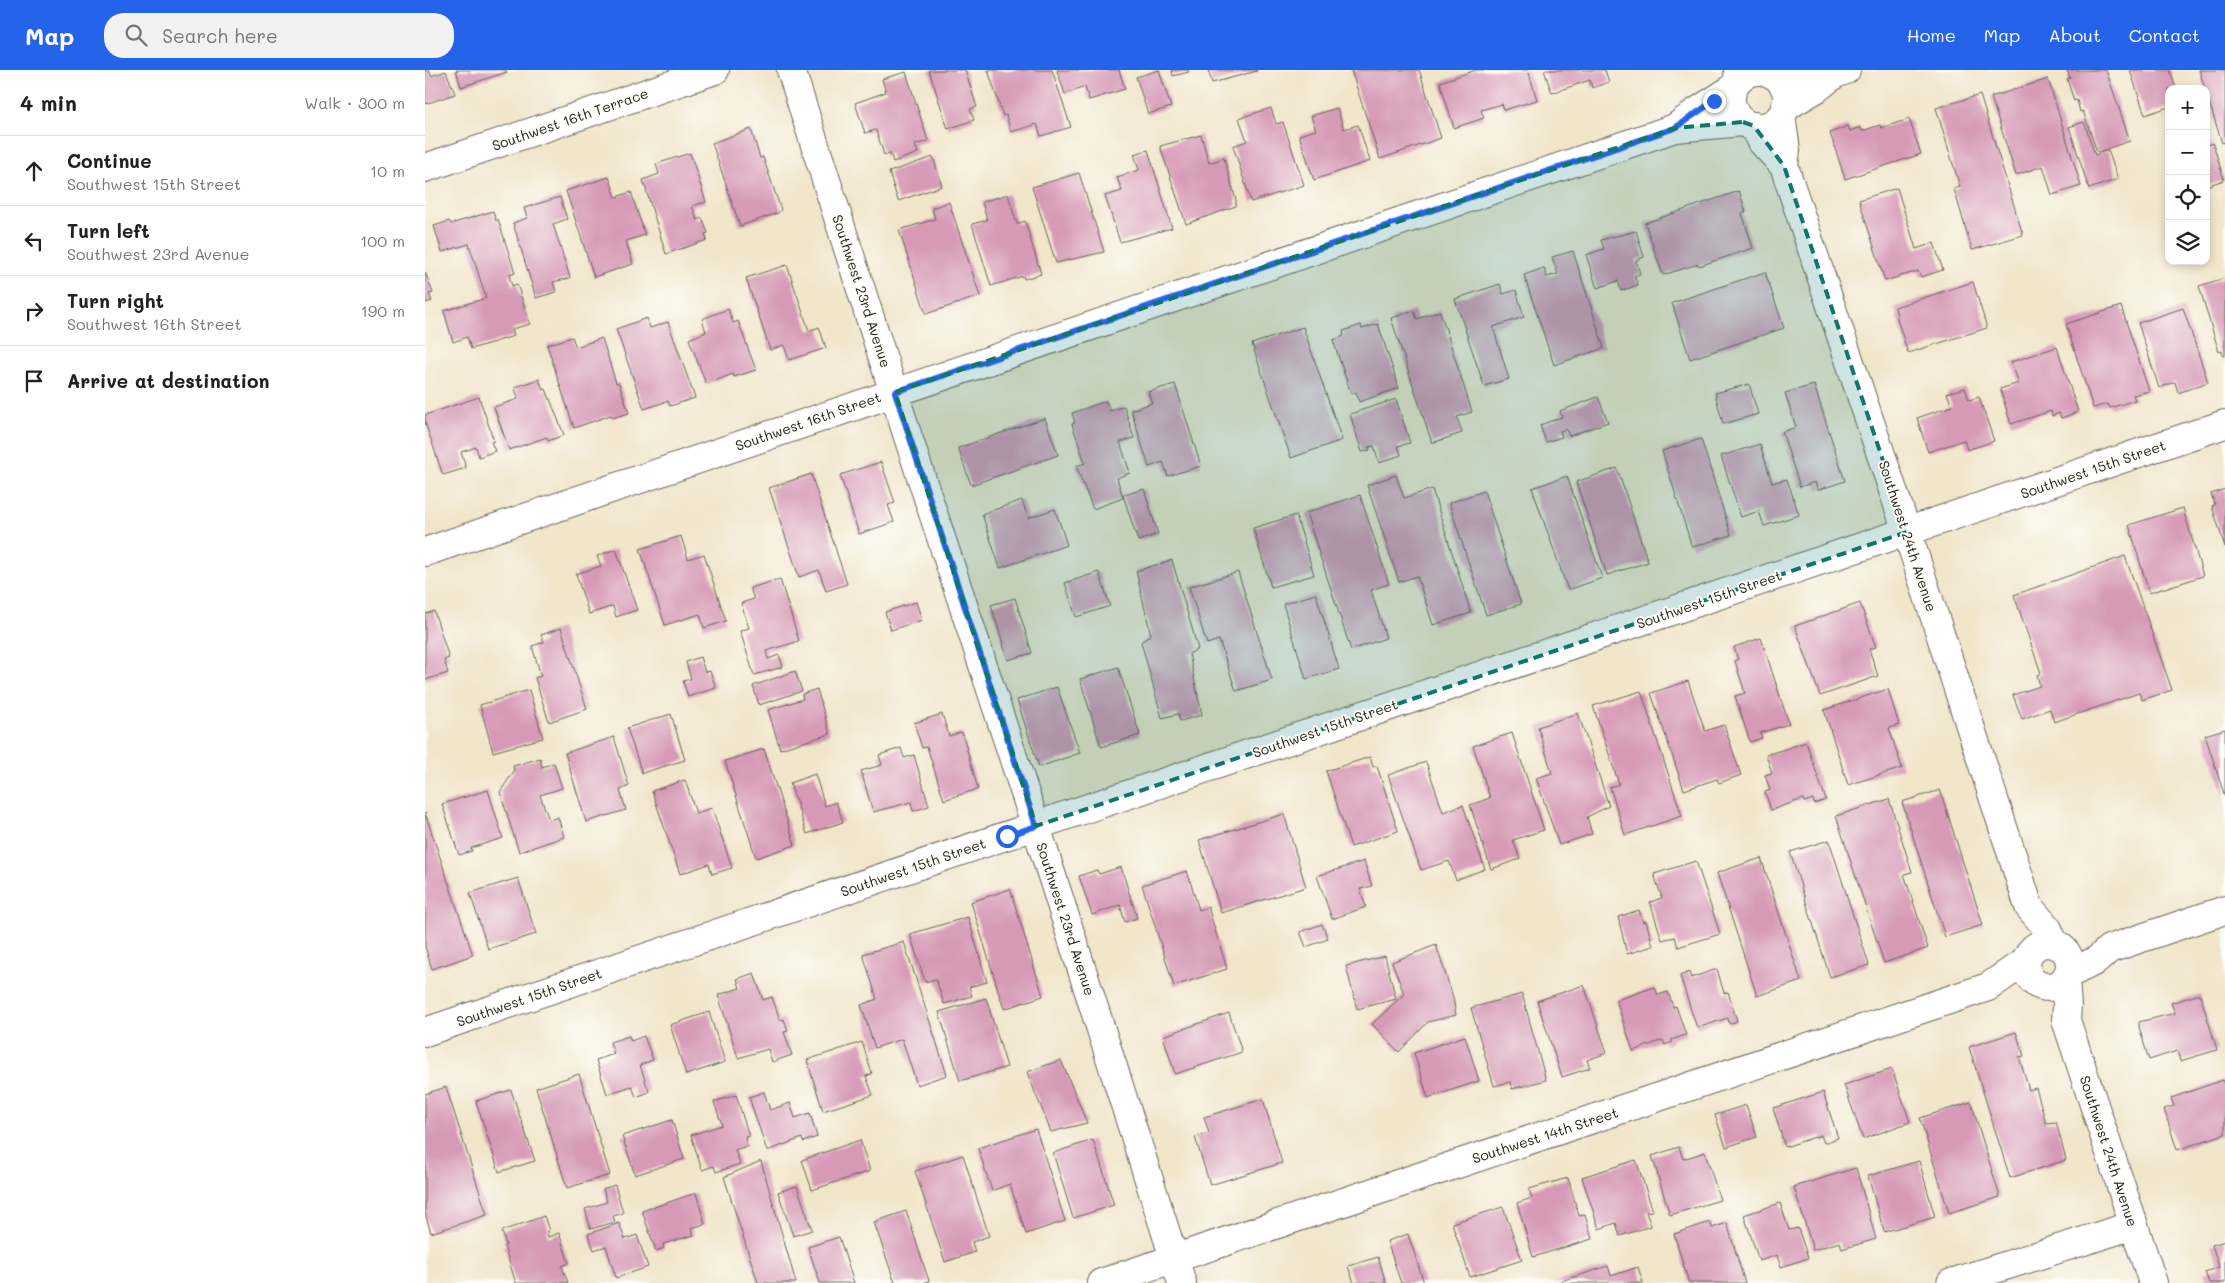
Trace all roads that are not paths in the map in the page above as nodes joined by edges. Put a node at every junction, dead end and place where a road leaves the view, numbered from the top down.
1 (715, 70) edge
2 (791, 70) edge
3 (1841, 72) edge
4 (1771, 73) edge
5 (1737, 79) edge
6 (1783, 111) junction
7 (1749, 124) junction
8 (1675, 128) junction
9 (1784, 166) junction
10 (425, 168) edge
11 (895, 392) junction
12 (2225, 424) edge
13 (1907, 532) junction
14 (425, 552) edge
15 (1036, 826) junction
16 (2225, 910) edge
17 (2048, 966) junction
18 (425, 1032) edge
19 (2134, 1225) junction
20 (1178, 1271) edge
21 (1101, 1283) edge
22 (1951, 1283) edge
23 (2153, 1283) edge

1 - 10 street, Southwest 16th Terrace
2 - 11 street, Southwest 23rd Avenue
3 - 4 street
3 - 6 street
4 - 5 street
4 - 6 street
5 - 7 street
5 - 8 street, Southwest 16th Street
6 - 7 street
6 - 9 street, Southwest 24th Avenue
7 - 8 street, Southwest 16th Street
7 - 9 street, Southwest 24th Avenue
8 - 11 street, Southwest 16th Street
9 - 13 street, Southwest 24th Avenue
11 - 14 street, Southwest 16th Street
11 - 15 street, Southwest 23rd Avenue
12 - 13 street, Southwest 15th Street
13 - 15 street, Southwest 15th Street
13 - 17 street, Southwest 24th Avenue
15 - 18 street, Southwest 15th Street
15 - 20 street, Southwest 23rd Avenue
16 - 17 street, Southwest 14th Street
17 - 19 street, Southwest 24th Avenue
17 - 20 street, Southwest 14th Street
19 - 22 street
19 - 23 street, Southwest 24th Avenue
20 - 21 street, Southwest 14th Street

